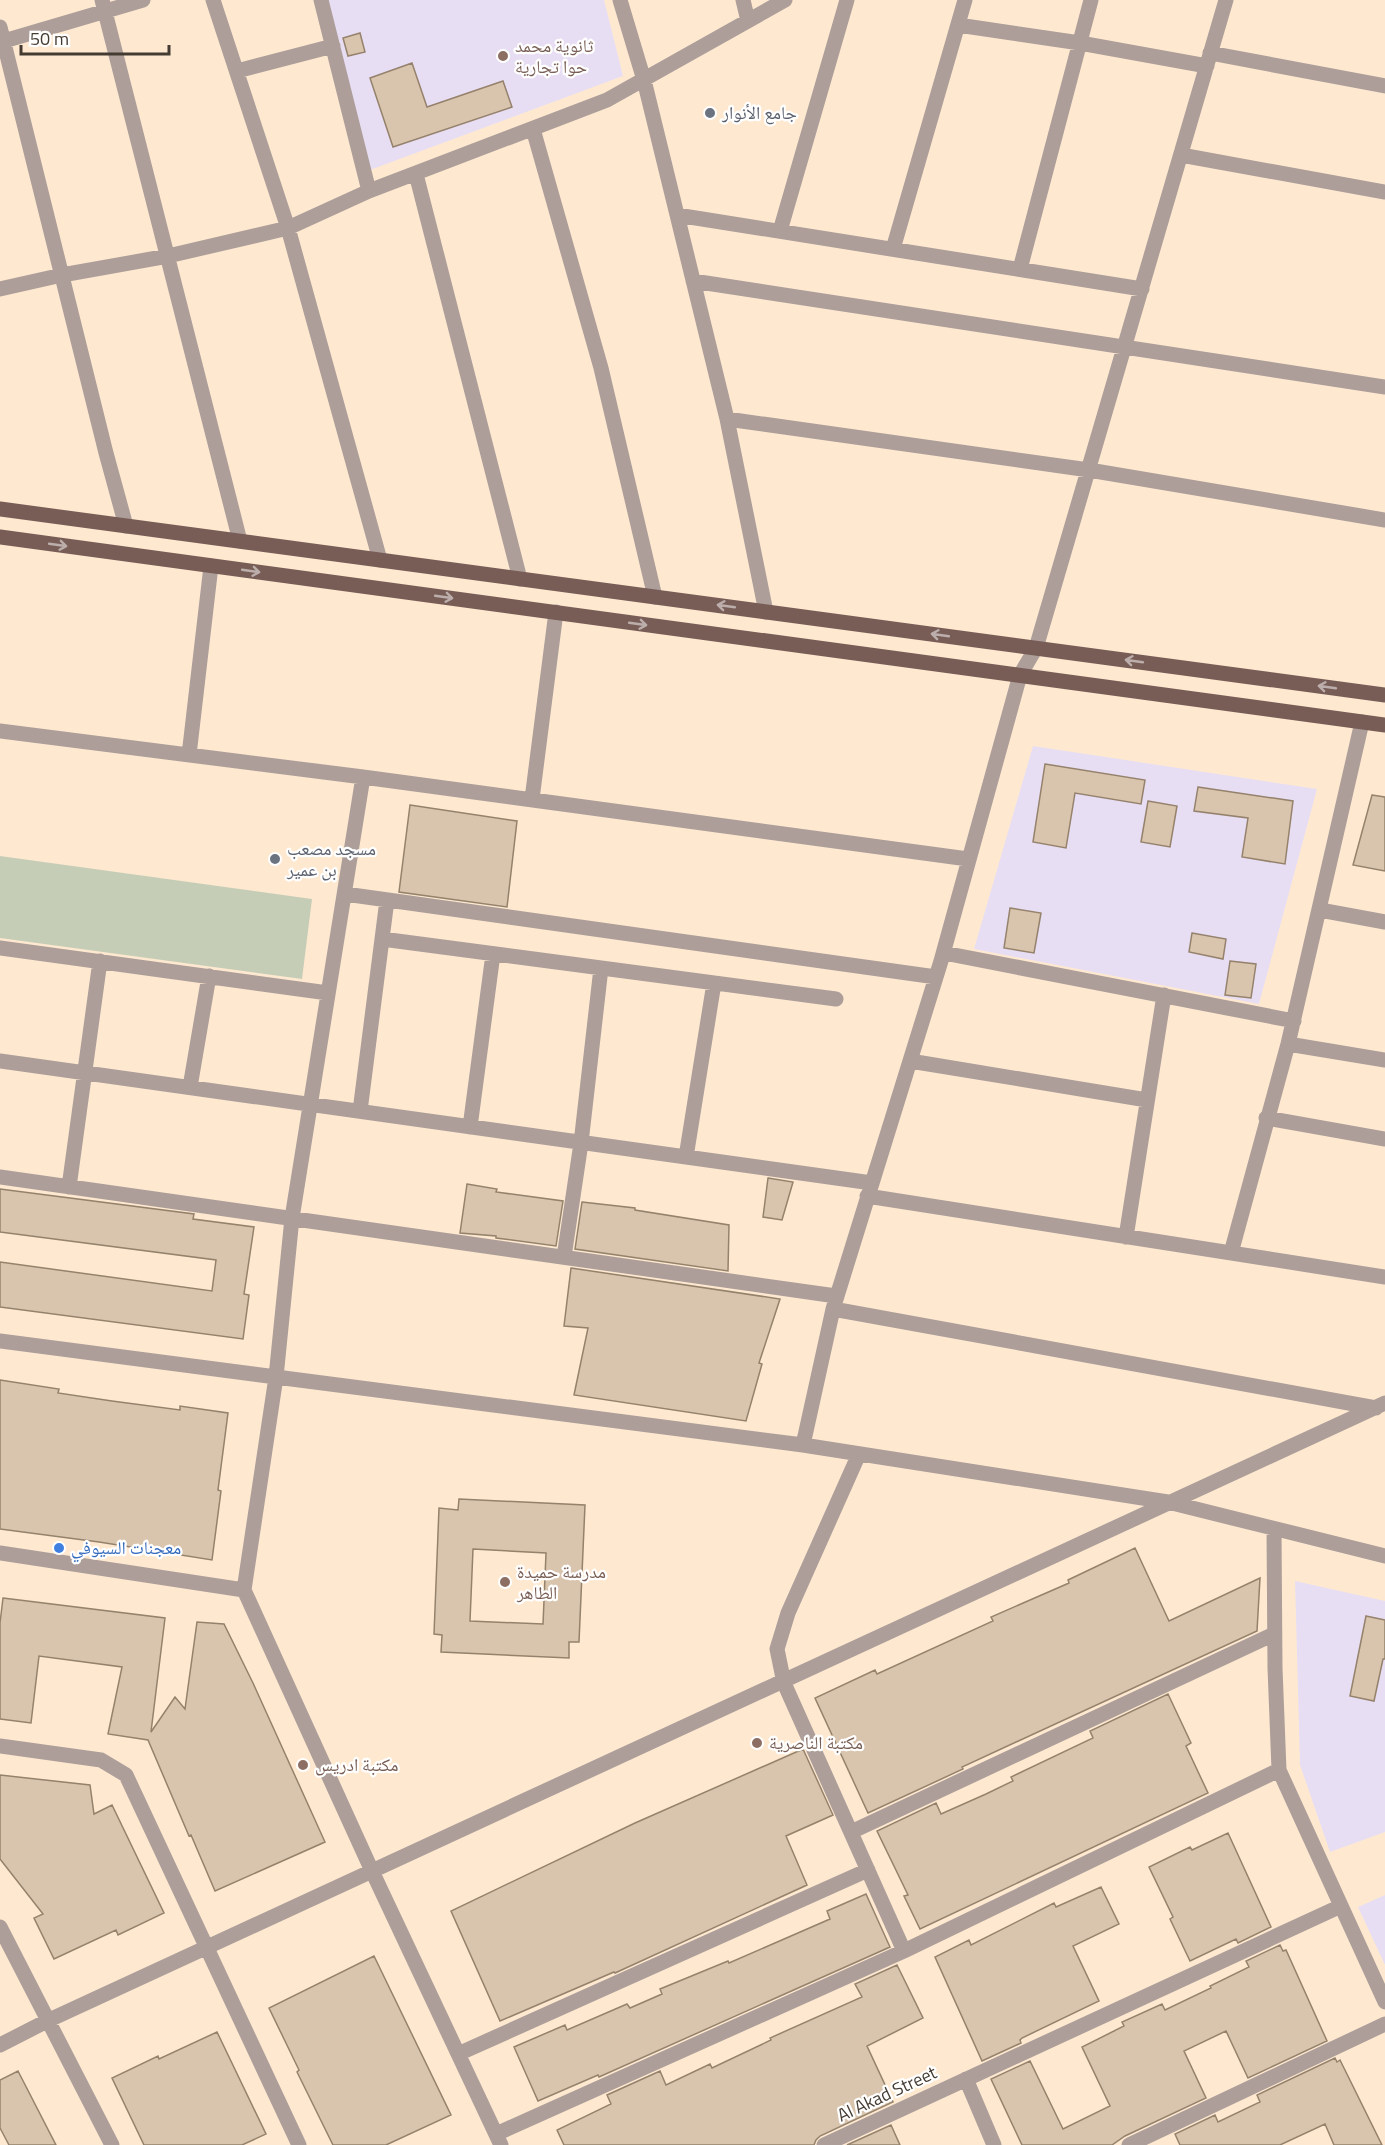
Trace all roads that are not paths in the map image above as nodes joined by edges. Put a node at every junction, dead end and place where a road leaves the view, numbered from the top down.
1 (143, 0) edge
2 (213, 0) edge
3 (321, 0) edge
4 (620, 0) edge
5 (743, 0) edge
6 (785, 0) edge
7 (847, 0) edge
8 (965, 0) edge
9 (1091, 0) edge
10 (1226, 0) edge
11 (104, 5) edge
12 (748, 21) junction
13 (958, 25) junction
14 (2, 34) edge
15 (1080, 43) junction
16 (333, 46) junction
17 (1208, 60) junction
18 (237, 71) junction
19 (6, 78) edge
20 (644, 80) junction
21 (1385, 86) edge
22 (533, 129) junction
23 (1180, 155) junction
24 (416, 174) junction
25 (369, 190) junction
26 (1385, 192) edge
27 (677, 215) junction
28 (288, 228) junction
29 (780, 231) junction
30 (893, 249) junction
31 (168, 256) junction
32 (1020, 269) junction
33 (62, 275) junction
34 (693, 281) junction
35 (0, 289) edge
36 (1142, 289) junction
37 (1125, 347) junction
38 (1385, 387) edge
39 (726, 419) junction
40 (1089, 470) junction
41 (0, 509) edge
42 (1385, 520) edge
43 (126, 526) junction
44 (0, 537) edge
45 (240, 542) junction
46 (380, 560) junction
47 (211, 566) junction
48 (520, 579) junction
49 (656, 597) junction
50 (556, 612) junction
51 (766, 612) junction
52 (1036, 648) junction
53 (1020, 675) junction
54 (1385, 695) edge
55 (1362, 722) junction
56 (1385, 725) edge
57 (0, 731) edge
58 (189, 755) junction
59 (363, 777) junction
60 (532, 799) junction
61 (968, 859) junction
62 (345, 894) junction
63 (387, 900) junction
64 (1320, 909) junction
65 (1385, 922) edge
66 (382, 939) junction
67 (0, 948) edge
68 (944, 953) junction
69 (493, 954) junction
70 (100, 961) junction
71 (602, 968) junction
72 (209, 976) junction
73 (936, 977) junction
74 (714, 983) junction
75 (328, 993) junction
76 (1164, 995) junction
77 (836, 999) dead end
78 (1294, 1021) junction
79 (1288, 1044) junction
80 (1385, 1060) edge
81 (0, 1061) edge
82 (910, 1061) junction
83 (84, 1073) junction
84 (190, 1088) junction
85 (1147, 1100) junction
86 (312, 1105) junction
87 (360, 1111) junction
88 (1266, 1118) junction
89 (470, 1127) junction
90 (1385, 1139) edge
91 (581, 1143) junction
92 (686, 1157) junction
93 (0, 1177) edge
94 (69, 1187) junction
95 (869, 1190) junction
96 (292, 1218) junction
97 (1126, 1237) junction
98 (1231, 1253) junction
99 (564, 1257) junction
100 (1385, 1277) edge
101 (835, 1302) junction
102 (0, 1341) edge
103 (276, 1377) junction
104 (1382, 1407) edge
105 (803, 1446) junction
106 (859, 1454) junction
107 (1168, 1502) junction
108 (1274, 1529) junction
109 (0, 1553) edge
110 (1385, 1556) edge
111 (244, 1590) junction
112 (1274, 1634) junction
113 (784, 1683) junction
114 (0, 1746) edge
115 (1279, 1770) junction
116 (851, 1832) junction
117 (868, 1870) junction
118 (372, 1872) junction
119 (1341, 1906) junction
120 (0, 1927) edge
121 (207, 1948) junction
122 (904, 1951) junction
123 (1385, 2002) edge
124 (47, 2021) junction
125 (1385, 2024) edge
126 (0, 2045) edge
127 (458, 2054) junction
128 (966, 2079) junction
129 (498, 2140) edge
130 (112, 2145) edge
131 (299, 2145) edge
132 (825, 2145) edge
133 (994, 2145) edge
134 (1129, 2145) edge

1 - 11 street
2 - 18 street
3 - 16 street
4 - 20 street
5 - 12 street
6 - 12 street
7 - 29 street
8 - 13 street
9 - 15 street
10 - 17 street
11 - 14 street
11 - 31 street
12 - 20 street
13 - 15 street
13 - 30 street
14 - 19 street
15 - 17 street
15 - 32 street
16 - 18 street
16 - 25 street
17 - 21 street
17 - 23 street
18 - 28 street
19 - 33 street
20 - 22 street
20 - 27 street
22 - 24 street
22 - 49 street
23 - 26 street
23 - 36 street
24 - 25 street
24 - 48 street
25 - 28 street
27 - 29 street
27 - 34 street
28 - 31 street
28 - 46 street
29 - 30 street
30 - 32 street
31 - 33 street
31 - 45 street
32 - 36 street
33 - 35 street
33 - 43 street
34 - 37 street
34 - 39 street
36 - 37 street
37 - 38 street
37 - 40 street
39 - 40 street
39 - 51 street
40 - 42 street
40 - 52 street
41 - 43 main road
43 - 45 main road
44 -> 47 main road
45 - 46 main road
46 - 48 main road
47 -> 50 main road
47 - 58 street
48 - 49 main road
51 -> 49 main road
50 -> 53 main road
50 - 60 street
52 -> 51 main road
52 - 53 street
54 -> 52 main road
53 - 55 main road
53 - 61 street
55 - 56 main road
55 - 64 street
57 - 58 street
58 - 59 street
59 - 60 street
59 - 62 street
60 - 61 street
61 - 68 street
62 - 63 street
62 - 75 street
63 - 66 street
63 - 73 street
64 - 65 street
64 - 78 street
66 - 69 street
66 - 87 street
67 - 70 street
68 - 73 street
68 - 76 street
69 - 71 street
69 - 89 street
70 - 72 street
70 - 83 street
71 - 74 street
71 - 91 street
72 - 75 street
72 - 84 street
73 - 82 street
74 - 77 street
74 - 92 street
75 - 86 street
76 - 78 street
76 - 85 street
78 - 79 street
79 - 80 street
79 - 88 street
81 - 83 street
82 - 85 street
82 - 95 street
83 - 84 street
83 - 94 street
84 - 86 street
85 - 97 street
86 - 87 street
86 - 96 street
87 - 89 street
88 - 90 street
88 - 98 street
89 - 91 street
91 - 92 street
91 - 99 street
92 - 95 street
93 - 94 street
94 - 96 street
95 - 97 street
95 - 101 street
96 - 99 street
96 - 103 street
97 - 98 street
98 - 100 street
99 - 101 street
101 - 104 street
101 - 105 street
102 - 103 street
103 - 105 street
103 - 111 street
104 - 107 street
105 - 106 street
106 - 107 street
106 - 113 street
107 - 108 street
107 - 113 street
108 - 110 street
108 - 112 street
109 - 111 street
111 - 118 street
112 - 115 street
112 - 116 street
113 - 116 street
113 - 118 street
114 - 121 street
115 - 119 street
115 - 122 street
116 - 117 street
117 - 122 street
117 - 127 street
118 - 121 street
118 - 127 street
119 - 123 street
119 - 128 street, Al Akad Street
120 - 124 street
121 - 124 street
121 - 131 street
122 - 129 street
124 - 126 street
124 - 130 street
125 - 134 street
127 - 129 street
128 - 132 street, Al Akad Street
128 - 133 street

